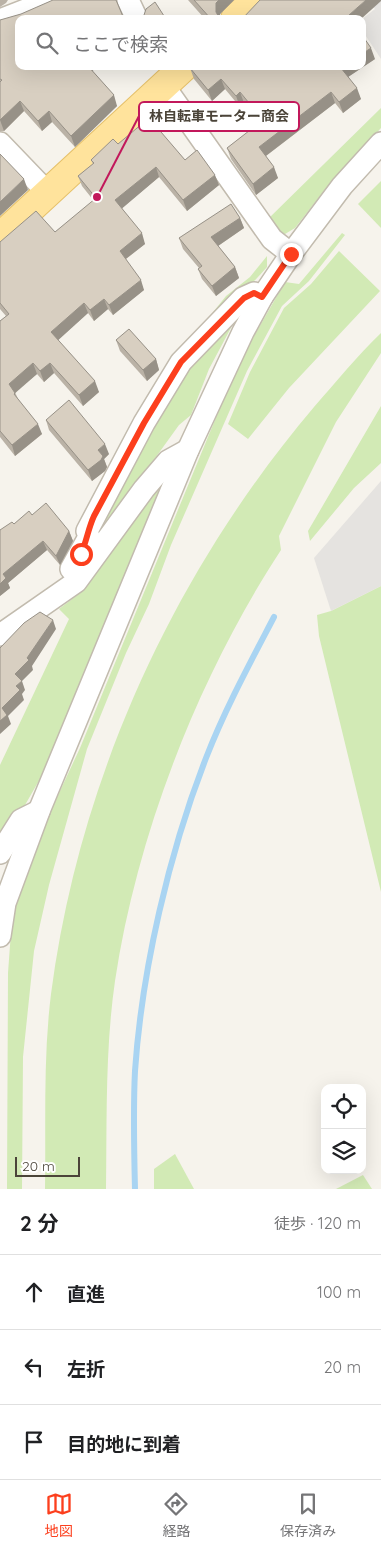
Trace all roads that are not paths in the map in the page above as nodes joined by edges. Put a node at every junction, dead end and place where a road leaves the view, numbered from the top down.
1 (51, 0) edge
2 (128, 0) edge
3 (255, 0) edge
4 (135, 15) edge
5 (239, 15) edge
6 (0, 20) edge
7 (173, 73) edge
8 (0, 143) edge
9 (381, 143) edge
10 (48, 193) junction
11 (0, 237) edge
12 (291, 254) junction
13 (262, 297) junction
14 (188, 450) junction
15 (79, 577) junction
16 (0, 635) edge
17 (40, 812) junction
18 (0, 853) edge
19 (0, 936) edge

1 - 6 street
2 - 4 street
3 - 5 main road
7 - 10 main road
7 - 12 street
8 - 10 street
9 - 12 street
10 - 11 main road
12 - 13 street
13 - 14 street
13 - 15 street
14 - 15 street
14 - 17 street
15 - 16 street
17 - 18 street
17 - 19 street

